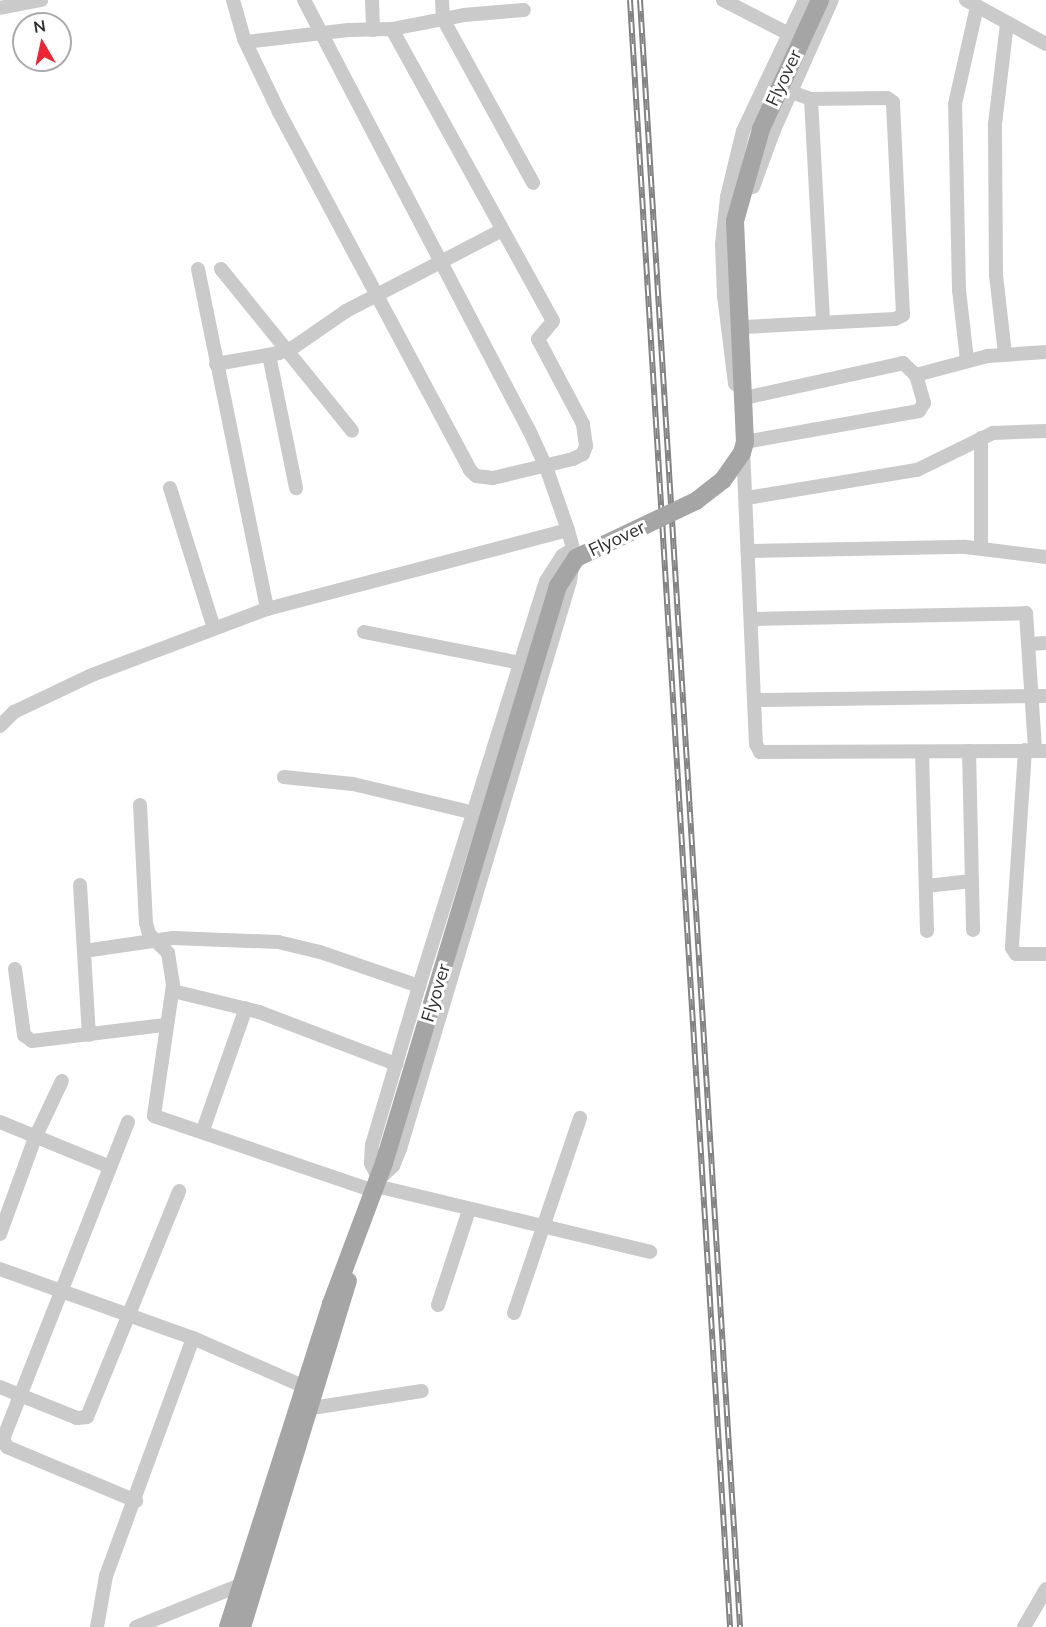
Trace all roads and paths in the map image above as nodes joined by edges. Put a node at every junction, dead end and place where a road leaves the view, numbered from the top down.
1 (41, 0) edge
2 (233, 0) edge
3 (304, 0) edge
4 (372, 0) edge
5 (442, 0) edge
6 (723, 0) edge
7 (805, 0) edge
8 (820, 0) edge
9 (832, 0) edge
10 (972, 3) edge
11 (0, 8) edge
12 (524, 10) dead end
13 (443, 19) junction
14 (1007, 24) junction
15 (392, 29) junction
16 (373, 30) junction
17 (787, 33) junction
18 (319, 34) junction
19 (246, 42) junction
20 (1046, 44) edge
21 (791, 92) junction
22 (812, 99) junction
23 (533, 183) dead end
24 (502, 230) junction
25 (441, 261) junction
26 (198, 270) dead end
27 (221, 270) dead end
28 (377, 294) junction
29 (823, 322) junction
30 (744, 327) junction
31 (287, 350) junction
32 (1046, 352) edge
33 (1005, 354) junction
34 (269, 355) junction
35 (967, 360) junction
36 (216, 364) junction
37 (916, 375) junction
38 (749, 397) junction
39 (1046, 430) edge
40 (352, 431) dead end
41 (981, 438) junction
42 (751, 441) junction
43 (546, 467) junction
44 (746, 469) junction
45 (170, 488) dead end
46 (297, 488) dead end
47 (747, 498) junction
48 (568, 530) junction
49 (981, 548) junction
50 (573, 549) junction
51 (748, 551) junction
52 (1046, 557) edge
53 (267, 609) junction
54 (751, 619) junction
55 (214, 628) junction
56 (364, 632) dead end
57 (1030, 644) junction
58 (1046, 644) edge
59 (520, 663) junction
60 (1039, 696) edge
61 (755, 700) junction
62 (0, 726) edge
63 (969, 751) junction
64 (1035, 751) edge
65 (922, 752) junction
66 (284, 777) dead end
67 (140, 805) dead end
68 (475, 813) junction
69 (972, 881) junction
70 (80, 885) dead end
71 (926, 886) junction
72 (973, 930) dead end
73 (927, 931) dead end
74 (155, 940) junction
75 (84, 951) junction
76 (1046, 954) edge
77 (15, 969) dead end
78 (419, 986) junction
79 (173, 991) junction
80 (246, 1008) junction
81 (165, 1025) junction
82 (89, 1035) junction
83 (396, 1064) junction
84 (62, 1081) dead end
85 (579, 1118) dead end
86 (0, 1122) edge
87 (128, 1122) dead end
88 (202, 1130) junction
89 (35, 1138) junction
90 (110, 1167) junction
91 (378, 1179) junction
92 (179, 1191) dead end
93 (470, 1210) junction
94 (543, 1228) junction
95 (0, 1234) edge
96 (354, 1246) junction
97 (650, 1252) dead end
98 (0, 1269) edge
99 (63, 1294) junction
100 (438, 1305) dead end
101 (514, 1313) dead end
102 (128, 1316) junction
103 (193, 1338) junction
104 (303, 1386) junction
105 (0, 1387) edge
106 (422, 1391) dead end
107 (21, 1393) junction
108 (312, 1408) junction
109 (136, 1501) junction
110 (248, 1582) junction
111 (1046, 1589) edge
112 (150, 1624) edge
113 (97, 1627) edge
114 (136, 1627) edge
115 (228, 1627) edge
116 (242, 1627) edge
117 (1024, 1627) edge

1 - 11 street
2 - 19 street
3 - 18 street
4 - 16 street
5 - 13 street
6 - 17 street
7 - 17 street
8 - 91 main road, Flyover, bridge
9 - 21 street
10 - 14 street
10 - 35 street
12 - 13 street
13 - 15 street
13 - 23 street
14 - 20 street
14 - 33 street
15 - 16 street
15 - 24 street
16 - 18 street
17 - 44 street
18 - 19 street
18 - 25 street
19 - 28 street
21 - 22 street
21 - 30 street
22 - 29 street
22 - 29 street
24 - 25 street
24 - 43 street
25 - 28 street
25 - 43 street
26 - 36 street
27 - 31 street
28 - 31 street
28 - 43 street
29 - 30 street
30 - 38 street
31 - 34 street
31 - 40 street
32 - 33 street
33 - 35 street
34 - 36 street
34 - 46 street
35 - 37 street
36 - 53 street
37 - 38 street
37 - 42 street
38 - 42 street
39 - 41 street
41 - 47 street
41 - 49 street
42 - 44 street
43 - 48 street
44 - 47 street
45 - 55 street
47 - 51 street
48 - 50 street
48 - 53 street
49 - 51 street
49 - 52 street
50 - 59 street
50 - 91 street
51 - 54 street
53 - 55 street
54 - 57 street
54 - 61 street
55 - 62 street
56 - 59 street
57 - 58 street
57 - 60 street
59 - 68 street
60 - 61 street
60 - 64 street
61 - 65 street
63 - 64 street
63 - 65 street
63 - 69 street
64 - 76 street
65 - 71 street
66 - 68 street
67 - 74 street
68 - 78 street
69 - 71 street
69 - 72 street
70 - 75 street
71 - 73 street
74 - 75 street
74 - 78 street
74 - 79 street
75 - 82 street
77 - 82 street
78 - 83 street
79 - 80 street
79 - 81 street
80 - 83 street
80 - 88 street
81 - 82 street
81 - 88 street
83 - 91 street
84 - 89 street
85 - 94 street
86 - 89 street
87 - 90 street
88 - 91 street
89 - 90 street
89 - 95 street
90 - 99 street
91 - 93 street
91 - 96 main road, Flyover
92 - 102 street
93 - 94 street
93 - 100 street
94 - 97 street
94 - 101 street
96 - 104 main road
96 - 108 main road
98 - 99 street
99 - 102 street
99 - 107 street
102 - 103 street
102 - 107 street
103 - 104 street
103 - 109 street
104 - 110 main road
105 - 107 street
106 - 108 street
107 - 109 street
108 - 110 main road
109 - 113 street
110 - 112 street
110 - 115 main road
110 - 116 main road
111 - 117 street
112 - 114 street

